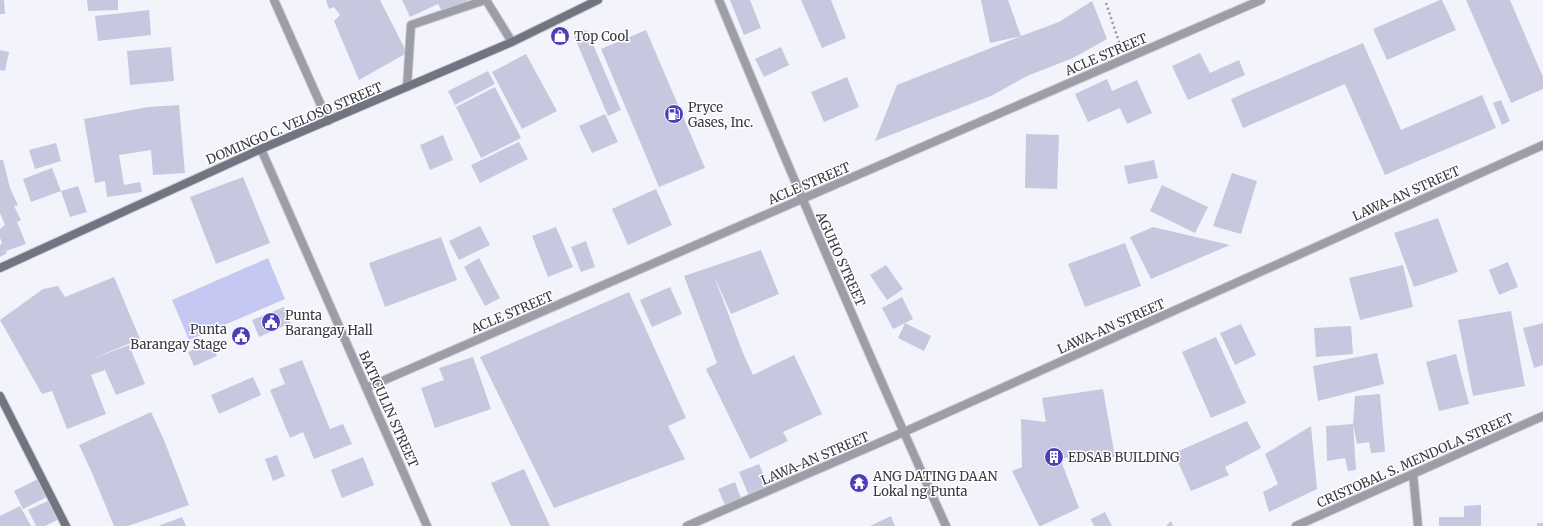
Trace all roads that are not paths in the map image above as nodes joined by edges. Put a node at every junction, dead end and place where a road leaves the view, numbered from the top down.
1 (274, 0) edge
2 (486, 0) edge
3 (598, 0) edge
4 (719, 0) edge
5 (1261, 0) edge
6 (512, 42) junction
7 (407, 87) junction
8 (328, 121) junction
9 (1543, 145) edge
10 (261, 149) junction
11 (802, 199) junction
12 (0, 268) edge
13 (366, 388) junction
14 (0, 396) edge
15 (1543, 416) edge
16 (904, 432) junction
17 (1413, 474) junction
18 (66, 526) edge
19 (427, 526) edge
20 (687, 526) edge
21 (946, 526) edge
22 (1296, 526) edge
23 (1418, 526) edge

1 - 8 street
2 - 6 street
2 - 7 street
3 - 6 main road, DOMINGO C. VELOSO STREET
4 - 11 street, AGUHO STREET
5 - 11 street, ACLE STREET
6 - 7 main road, DOMINGO C. VELOSO STREET
7 - 8 main road, DOMINGO C. VELOSO STREET
8 - 10 main road, DOMINGO C. VELOSO STREET
9 - 16 street, LAWA-AN STREET
10 - 12 main road, DOMINGO C. VELOSO STREET
10 - 13 street, BATICULIN STREET
11 - 13 street, ACLE STREET
11 - 16 street, AGUHO STREET
13 - 19 street, BATICULIN STREET
14 - 18 main road
15 - 17 street, CRISTOBAL S. MENDOLA STREET
16 - 20 street, LAWA-AN STREET
16 - 21 street, AGUHO STREET
17 - 22 street, CRISTOBAL S. MENDOLA STREET
17 - 23 street

